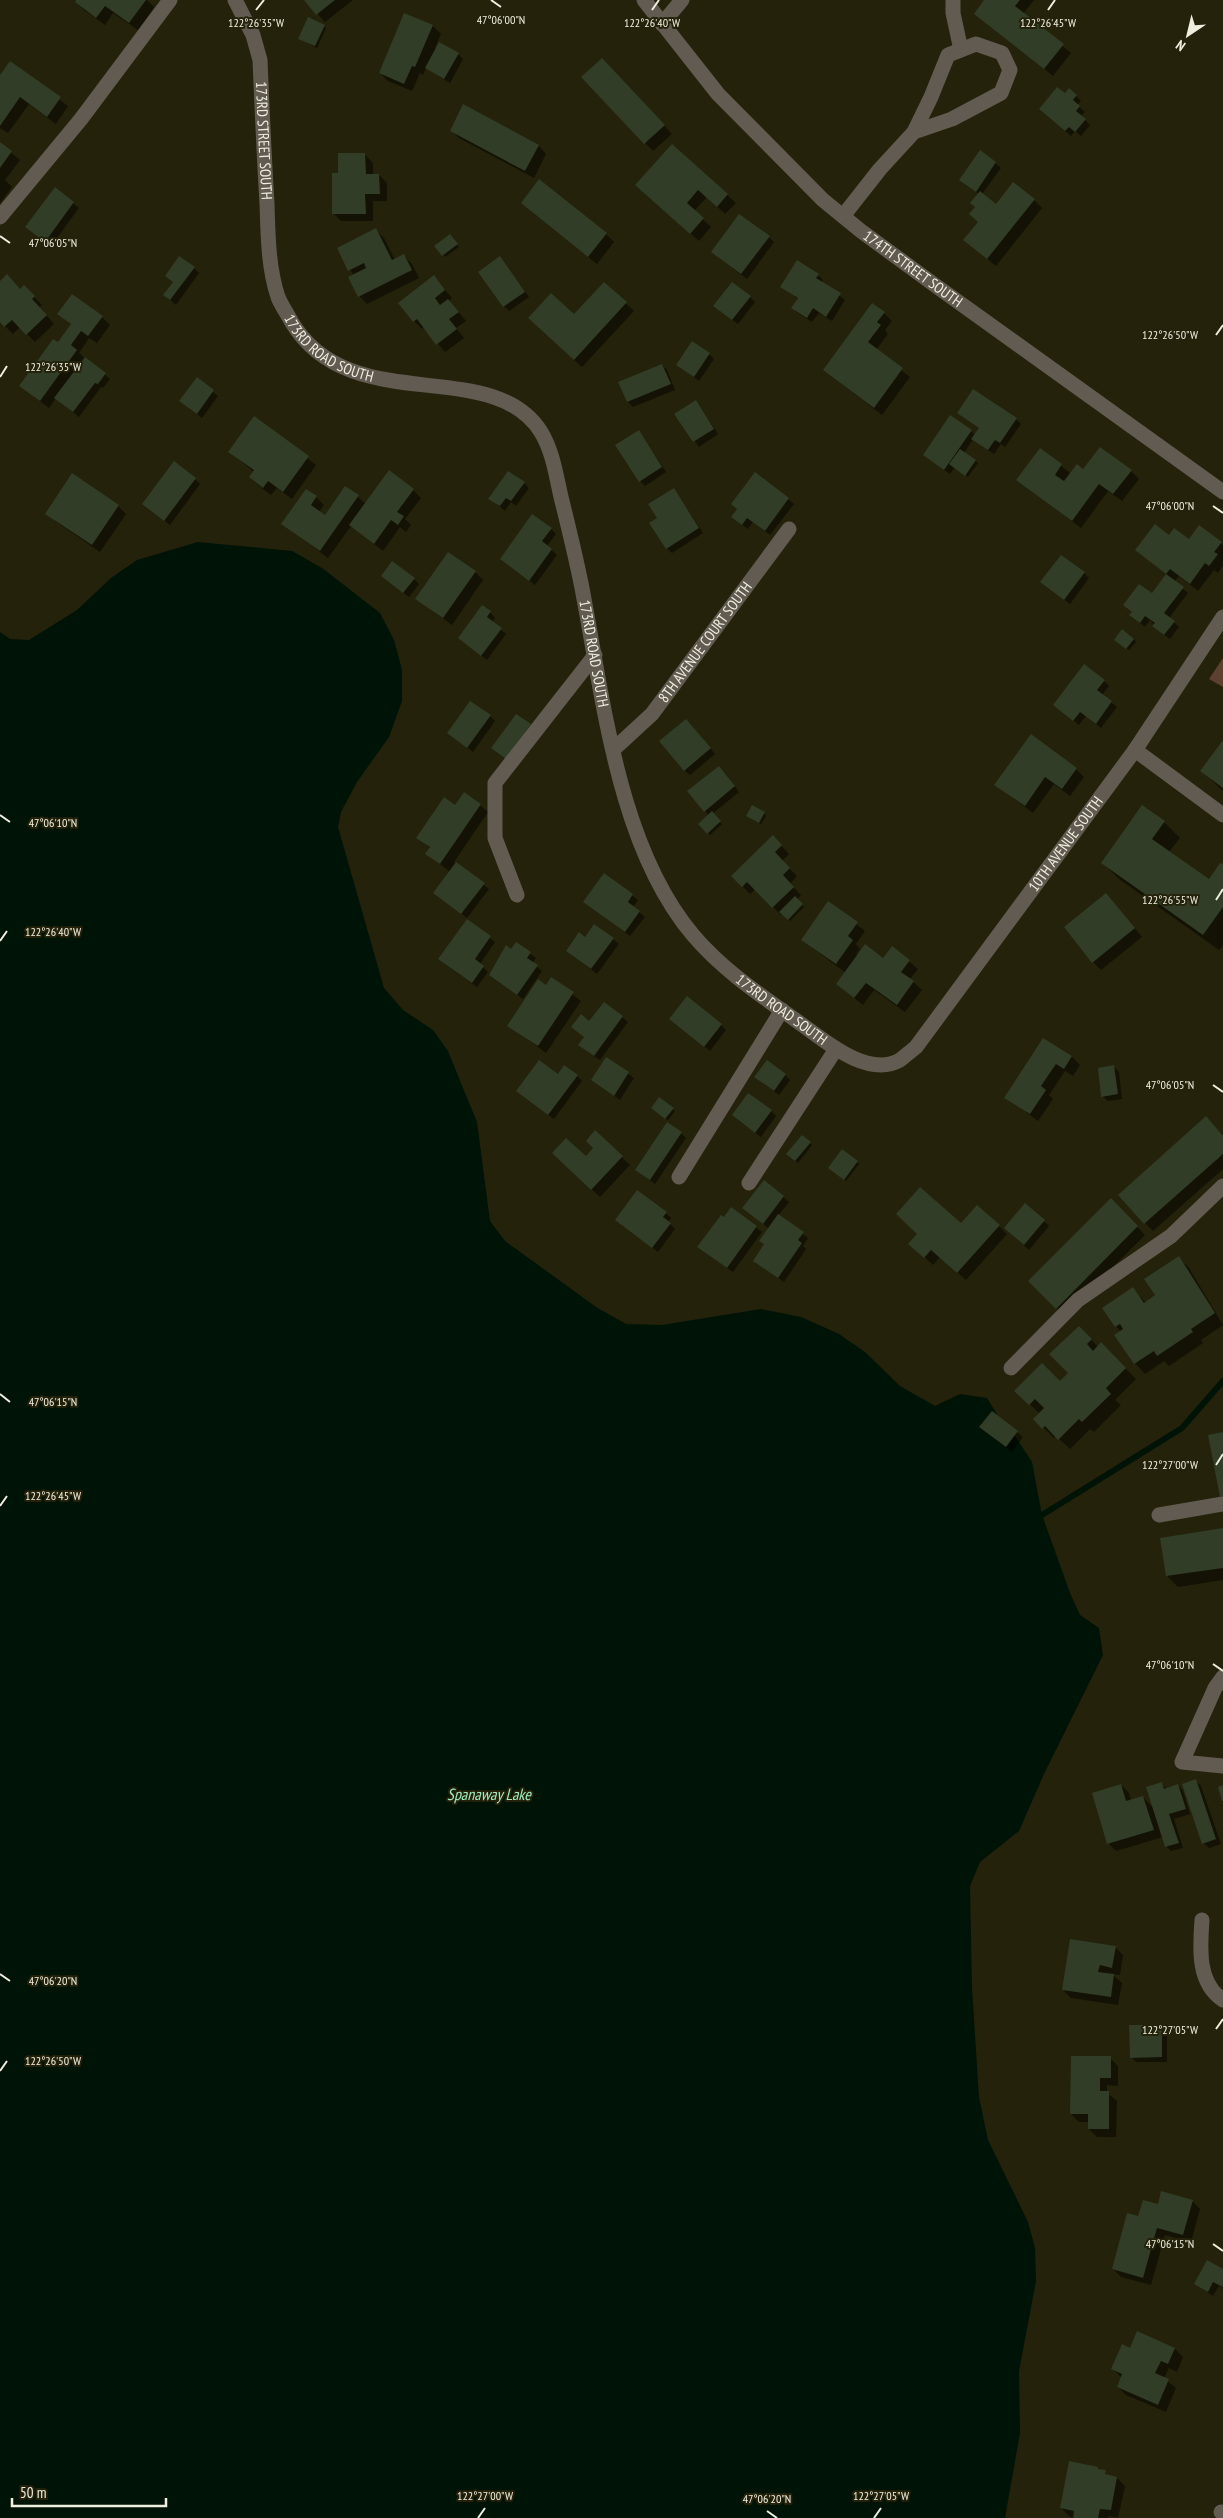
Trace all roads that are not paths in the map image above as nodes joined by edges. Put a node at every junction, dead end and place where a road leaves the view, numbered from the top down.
1 (170, 0) edge
2 (235, 0) edge
3 (644, 0) edge
4 (682, 0) edge
5 (953, 0) edge
6 (662, 24) junction
7 (961, 50) junction
8 (914, 132) junction
9 (843, 216) junction
10 (0, 217) edge
11 (276, 287) joint
12 (1223, 492) edge
13 (788, 528) dead end
14 (1223, 617) edge
15 (595, 655) junction
16 (614, 749) junction
17 (1135, 750) junction
18 (1223, 815) edge
19 (517, 895) dead end
20 (782, 1010) junction
21 (836, 1049) junction
22 (898, 1061) joint
23 (679, 1177) dead end
24 (749, 1183) dead end
25 (1223, 1186) edge
26 (1011, 1368) dead end
27 (1223, 1504) edge
28 (1159, 1515) dead end
29 (1223, 1677) edge
30 (1223, 1766) edge
31 (1202, 1920) dead end
32 (1223, 2000) edge

1 - 10 street
2 - 11 street, 173RD STREET SOUTH
3 - 6 street, 174TH STREET SOUTH
4 - 6 street
5 - 7 street
6 - 9 street, 174TH STREET SOUTH
7 - 8 street
7 - 8 street
8 - 9 street
9 - 12 street, 174TH STREET SOUTH
11 - 15 street, 173RD ROAD SOUTH
13 - 16 street, 8TH AVENUE COURT SOUTH
14 - 17 street, 10TH AVENUE SOUTH
15 - 16 street, 173RD ROAD SOUTH
15 - 19 street
16 - 20 street, 173RD ROAD SOUTH
17 - 18 street
17 - 22 street, 10TH AVENUE SOUTH
20 - 21 street, 173RD ROAD SOUTH
20 - 23 street
21 - 22 street, 173RD ROAD SOUTH
21 - 24 street
25 - 26 street
27 - 28 street
29 - 30 street
31 - 32 street

